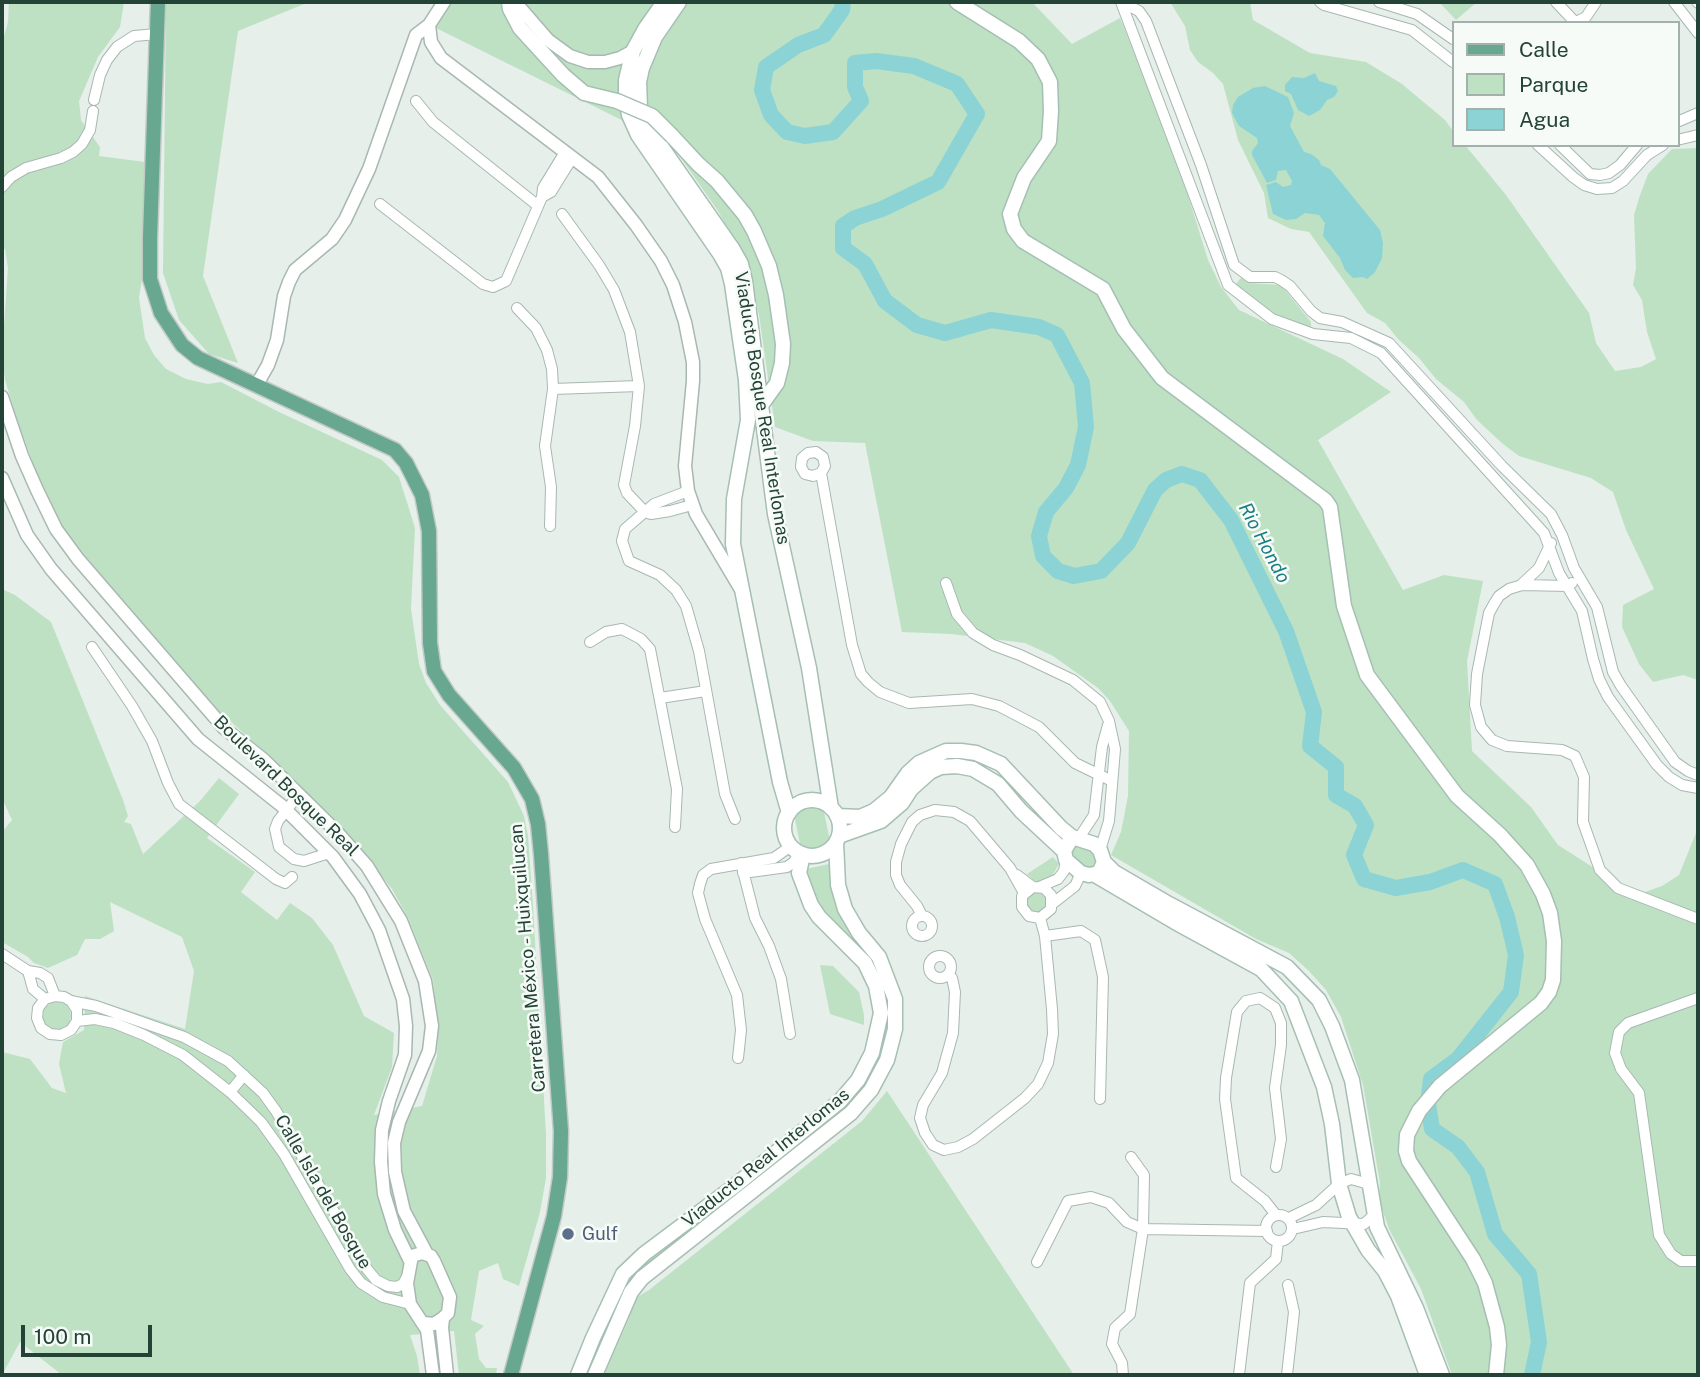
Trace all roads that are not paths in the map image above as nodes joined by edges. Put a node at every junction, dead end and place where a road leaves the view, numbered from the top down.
1 (158, 2) edge
2 (444, 2) edge
3 (509, 2) edge
4 (515, 2) edge
5 (664, 2) edge
6 (679, 2) edge
7 (957, 2) edge
8 (1121, 2) edge
9 (1320, 2) edge
10 (1379, 2) edge
11 (1556, 2) edge
12 (1596, 2) edge
13 (1674, 2) edge
14 (429, 24) junction
15 (650, 33) junction
16 (1698, 33) edge
17 (158, 34) junction
18 (1452, 38) edge
19 (633, 51) junction
20 (1452, 61) edge
21 (94, 100) dead end
22 (416, 101) dead end
23 (93, 111) dead end
24 (1695, 115) edge
25 (1698, 135) edge
26 (1679, 140) edge
27 (1540, 147) edge
28 (1562, 147) edge
29 (1635, 147) edge
30 (1659, 147) edge
31 (569, 155) junction
32 (2, 187) edge
33 (540, 201) junction
34 (380, 204) dead end
35 (562, 214) dead end
36 (1240, 271) junction
37 (1228, 285) junction
38 (517, 309) dead end
39 (1320, 318) junction
40 (1313, 334) junction
41 (256, 386) junction
42 (639, 386) junction
43 (553, 389) junction
44 (2, 397) edge
45 (762, 404) junction
46 (821, 473) dead end
47 (2, 478) edge
48 (688, 491) junction
49 (692, 505) junction
50 (645, 512) junction
51 (550, 526) dead end
52 (1562, 535) junction
53 (1550, 545) junction
54 (1580, 579) junction
55 (946, 583) dead end
56 (1522, 585) junction
57 (1568, 586) junction
58 (741, 589) junction
59 (590, 642) dead end
60 (92, 647) dead end
61 (706, 691) junction
62 (660, 698) junction
63 (1110, 721) junction
64 (1099, 775) junction
65 (1698, 775) edge
66 (1112, 781) junction
67 (1698, 788) edge
68 (299, 794) junction
69 (286, 810) junction
70 (834, 812) junction
71 (789, 813) junction
72 (735, 819) dead end
73 (674, 827) dead end
74 (1076, 837) junction
75 (837, 839) junction
76 (798, 851) junction
77 (329, 853) junction
78 (1065, 855) junction
79 (1102, 856) junction
80 (300, 860) junction
81 (742, 868) junction
82 (1088, 874) junction
83 (1032, 889) junction
84 (1052, 905) junction
85 (922, 916) dead end
86 (1040, 918) junction
87 (1698, 919) edge
88 (1045, 936) junction
89 (2, 954) edge
90 (28, 971) junction
91 (947, 975) dead end
92 (50, 998) junction
93 (1698, 998) edge
94 (71, 1001) junction
95 (77, 1021) junction
96 (790, 1034) dead end
97 (738, 1058) dead end
98 (244, 1074) junction
99 (230, 1092) junction
100 (1100, 1099) dead end
101 (1131, 1157) dead end
102 (1276, 1167) dead end
103 (1339, 1184) junction
104 (1369, 1184) junction
105 (1276, 1215) junction
106 (1374, 1215) junction
107 (1289, 1218) junction
108 (1354, 1223) junction
109 (1143, 1229) junction
110 (1293, 1229) junction
111 (1267, 1231) junction
112 (1278, 1241) junction
113 (427, 1254) junction
114 (1698, 1261) edge
115 (1037, 1262) dead end
116 (409, 1267) junction
117 (1288, 1285) dead end
118 (410, 1304) junction
119 (443, 1318) junction
120 (424, 1323) junction
121 (433, 1375) edge
122 (447, 1375) edge
123 (511, 1375) edge
124 (578, 1375) edge
125 (595, 1375) edge
126 (1123, 1375) edge
127 (1239, 1375) edge
128 (1287, 1375) edge
129 (1427, 1375) edge
130 (1442, 1375) edge
131 (1496, 1375) edge

1 - 17 main road, Carretera México - Huixquilucan
2 - 14 street
3 - 45 main road, bridge
4 - 19 street
5 - 15 main road, Viaducto Bosque Real Interlomas
6 - 15 main road, Viaducto Bosque Real Interlomas
7 - 131 main road
8 - 36 street
8 - 37 street
9 - 20 street
10 - 18 street
11 - 12 street
13 - 16 street
14 - 31 street
14 - 41 street
15 - 19 main road, Viaducto Bosque Real Interlomas
15 - 45 main road, Viaducto Bosque Real Interlomas
17 - 21 street
17 - 41 main road, Carretera México - Huixquilucan
19 - 58 main road, Viaducto Bosque Real Interlomas
22 - 33 street
23 - 32 street
24 - 25 street
25 - 26 street
27 - 30 street
28 - 29 street
31 - 33 street
31 - 48 street
33 - 34 street
35 - 42 street
36 - 37 street
36 - 39 street
37 - 40 street
38 - 43 street
39 - 40 street
39 - 52 street
40 - 53 street
41 - 123 main road, Carretera México - Huixquilucan
42 - 43 street
42 - 50 street
43 - 51 street
44 - 68 street, Boulevard Bosque Real
45 - 70 main road, Viaducto Bosque Real Interlomas
46 - 64 street
47 - 69 street, Boulevard Bosque Real
48 - 49 street
48 - 50 street
49 - 50 street
49 - 58 street
50 - 61 street
52 - 53 street
52 - 54 street
53 - 56 street
53 - 57 street
54 - 57 street
54 - 65 street
55 - 63 street
56 - 57 street
56 - 87 street
57 - 67 street
58 - 71 main road, Viaducto Bosque Real Interlomas
59 - 62 street
60 - 80 street
61 - 62 street
61 - 72 street
62 - 73 street
63 - 64 street
63 - 66 street
64 - 66 street
64 - 74 street
66 - 79 street
68 - 69 street
68 - 113 street, Boulevard Bosque Real
69 - 77 street, Boulevard Bosque Real
69 - 80 street
70 - 71 main road
70 - 74 main road
70 - 75 main road
71 - 76 main road
74 - 78 main road
74 - 79 main road
75 - 76 main road
75 - 78 main road
75 - 125 main road, Viaducto Real Interlomas
76 - 81 street
76 - 124 main road, Viaducto Real Interlomas
77 - 80 street
77 - 116 street, Boulevard Bosque Real
78 - 82 main road
78 - 83 street
79 - 82 main road
79 - 104 main road
81 - 96 street
81 - 97 street
82 - 84 street
82 - 103 main road
83 - 84 street
83 - 85 street
83 - 86 street
84 - 86 street
86 - 88 street
88 - 91 street
88 - 100 street
89 - 90 street
90 - 92 street
90 - 92 street
92 - 94 street
92 - 95 street
93 - 114 street
94 - 95 street
94 - 98 street, Calle Isla del Bosque
95 - 99 street, Calle Isla del Bosque
98 - 99 street
98 - 116 street, Calle Isla del Bosque
99 - 118 street, Calle Isla del Bosque
101 - 109 street
102 - 105 street
103 - 104 street
103 - 107 street
103 - 108 main road
104 - 106 main road
105 - 107 street
105 - 111 street
106 - 108 street
106 - 130 main road
107 - 110 street
108 - 110 street
108 - 129 main road
109 - 111 street
109 - 115 street
109 - 126 street
110 - 112 street
111 - 112 street
112 - 127 street
113 - 116 street
113 - 119 street, Boulevard Bosque Real
116 - 118 street
117 - 128 street
118 - 120 street
119 - 120 street
119 - 122 street
120 - 121 street

